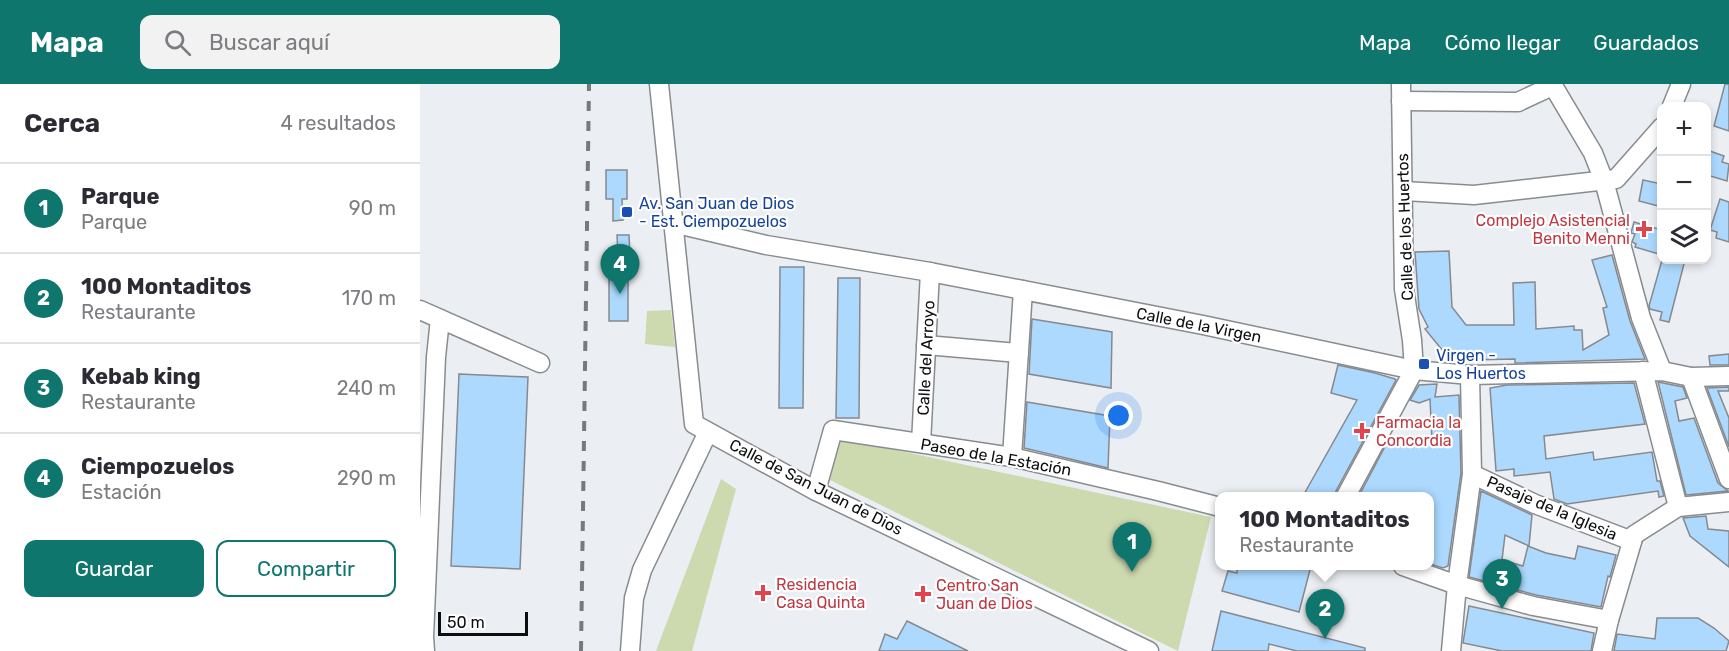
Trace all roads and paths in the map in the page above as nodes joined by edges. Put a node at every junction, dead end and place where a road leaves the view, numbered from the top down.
1 (659, 84) edge
2 (1681, 84) edge
3 (1552, 85) edge
4 (1401, 92) edge
5 (1674, 102) edge
6 (1657, 133) edge
7 (1604, 181) junction
8 (1404, 190) junction
9 (673, 223) junction
10 (930, 272) junction
11 (1023, 290) junction
12 (420, 310) edge
13 (440, 319) junction
14 (926, 345) junction
15 (1019, 352) junction
16 (540, 363) dead end
17 (1413, 369) junction
18 (1643, 371) junction
19 (1662, 371) junction
20 (1470, 375) junction
21 (1729, 376) edge
22 (1692, 377) junction
23 (708, 432) junction
24 (921, 443) junction
25 (1012, 457) junction
26 (1472, 474) junction
27 (1729, 479) edge
28 (816, 491) junction
29 (1348, 492) edge
30 (1729, 502) edge
31 (1215, 506) edge
32 (1678, 507) junction
33 (1633, 538) junction
34 (1414, 570) edge
35 (1457, 585) junction
36 (1609, 620) junction
37 (425, 651) edge
38 (630, 651) edge
39 (1149, 651) edge
40 (1451, 651) edge
41 (1602, 651) edge

1 - 9 street, Calle de San Juan de Dios
2 - 5 street
3 - 4 street
3 - 7 street
4 - 8 street, Calle de los Huertos
6 - 7 street
7 - 8 street
7 - 19 street
8 - 17 street, Calle de los Huertos
9 - 10 street, Calle de la Virgen
9 - 23 street, Calle de San Juan de Dios
10 - 11 street, Calle de la Virgen
10 - 14 street, Calle del Arroyo
11 - 15 street
11 - 17 street, Calle de la Virgen
12 - 13 street
13 - 16 street
13 - 37 street
14 - 15 street
14 - 24 street, Calle del Arroyo
15 - 25 street
17 - 20 street, Calle de la Virgen
17 - 29 street
18 - 19 street, Calle de la Virgen
18 - 20 street, Calle de la Virgen
18 - 32 street
19 - 22 street, Calle de la Virgen
20 - 26 street
21 - 22 street, Calle de la Virgen
22 - 27 street
23 - 28 street, Calle de San Juan de Dios
23 - 38 street
24 - 25 street, Paseo de la Estación
24 - 28 street, Paseo de la Estación
25 - 31 street, Paseo de la Estación
26 - 33 street, Pasaje de la Iglesia
26 - 35 street
28 - 39 street, Calle de San Juan de Dios
30 - 32 street
32 - 33 street
33 - 36 street
34 - 35 street
35 - 36 street
35 - 40 street
36 - 41 street

